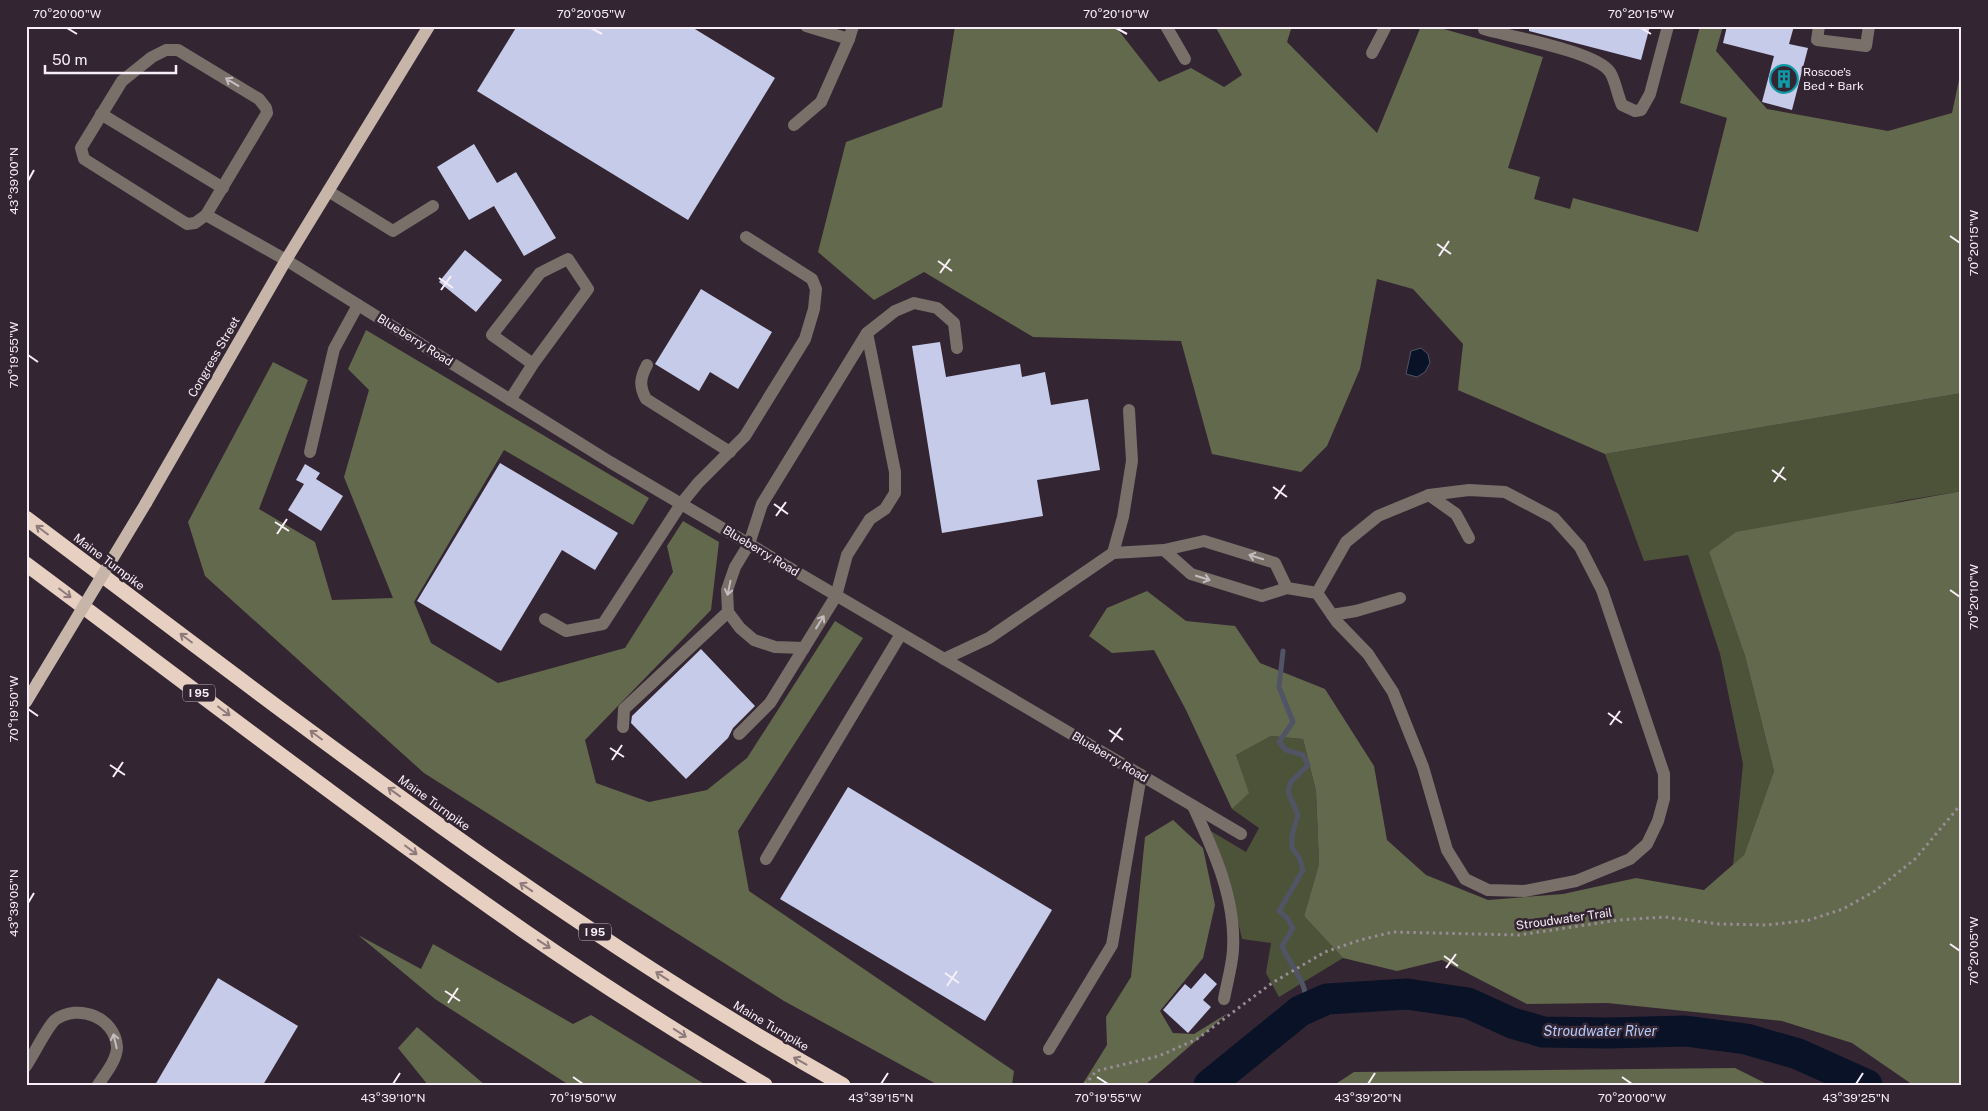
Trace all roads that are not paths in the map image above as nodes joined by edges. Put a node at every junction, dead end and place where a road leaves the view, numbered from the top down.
1 (429, 26) edge
2 (806, 26) edge
3 (1166, 26) edge
4 (1386, 26) edge
5 (1484, 26) edge
6 (1668, 26) edge
7 (1819, 26) edge
8 (1869, 26) edge
9 (851, 32) edge
10 (1372, 53) dead end
11 (1185, 59) dead end
12 (101, 114) junction
13 (794, 125) dead end
14 (223, 188) junction
15 (328, 191) junction
16 (433, 206) dead end
17 (206, 215) junction
18 (746, 237) dead end
19 (286, 260) junction
20 (358, 305) junction
21 (868, 333) junction
22 (957, 348) dead end
23 (533, 364) junction
24 (647, 365) dead end
25 (510, 400) junction
26 (1129, 410) dead end
27 (310, 452) dead end
28 (730, 452) junction
29 (1429, 495) junction
30 (681, 504) junction
31 (26, 518) edge
32 (1469, 538) dead end
33 (749, 544) junction
34 (1164, 550) junction
35 (1113, 553) junction
36 (26, 564) edge
37 (1287, 588) junction
38 (1317, 593) junction
39 (836, 596) junction
40 (1400, 598) dead end
41 (728, 612) junction
42 (1332, 615) junction
43 (545, 619) dead end
44 (901, 634) junction
45 (804, 648) junction
46 (944, 659) junction
47 (26, 702) edge
48 (623, 727) dead end
49 (739, 734) dead end
50 (1141, 775) junction
51 (1193, 806) junction
52 (1240, 834) dead end
53 (766, 859) dead end
54 (1224, 999) dead end
55 (1049, 1048) dead end
56 (26, 1066) edge
57 (98, 1085) edge
58 (765, 1085) edge
59 (843, 1085) edge

1 - 15 main road, Congress Street
2 - 9 street
3 - 11 street
4 - 10 street
5 - 6 street
7 - 8 street
9 - 13 street
12 - 14 street
14 -> 12 street
12 - 17 street
14 - 17 street
15 - 16 street
15 - 19 main road, Congress Street
17 - 19 street, Blueberry Road
18 - 28 street
19 - 20 street, Blueberry Road
19 - 47 main road, Congress Street, bridge
20 - 25 street, Blueberry Road
20 - 27 street
21 - 22 street
21 - 33 street
21 - 39 street
23 - 23 street
23 - 25 street
24 - 28 street
25 - 30 street, Blueberry Road
26 - 35 street
28 - 30 street
29 - 32 street
29 - 38 street
29 - 42 street
30 - 33 street, Blueberry Road
30 - 43 street
59 -> 31 highway, Maine Turnpike / I 95
33 - 39 street, Blueberry Road
33 -> 41 street
34 - 35 street
34 -> 37 street
37 -> 34 street
35 - 46 street
36 -> 58 highway, I 95
37 - 38 street
38 - 42 street
39 - 44 street, Blueberry Road
45 -> 39 street
40 - 42 street
41 - 45 street
41 - 48 street
44 - 46 street, Blueberry Road
44 - 53 street
45 - 49 street
46 - 50 street, Blueberry Road
50 - 51 street, Blueberry Road
50 - 55 street
51 - 52 street, Blueberry Road
51 - 54 street
57 -> 56 street

